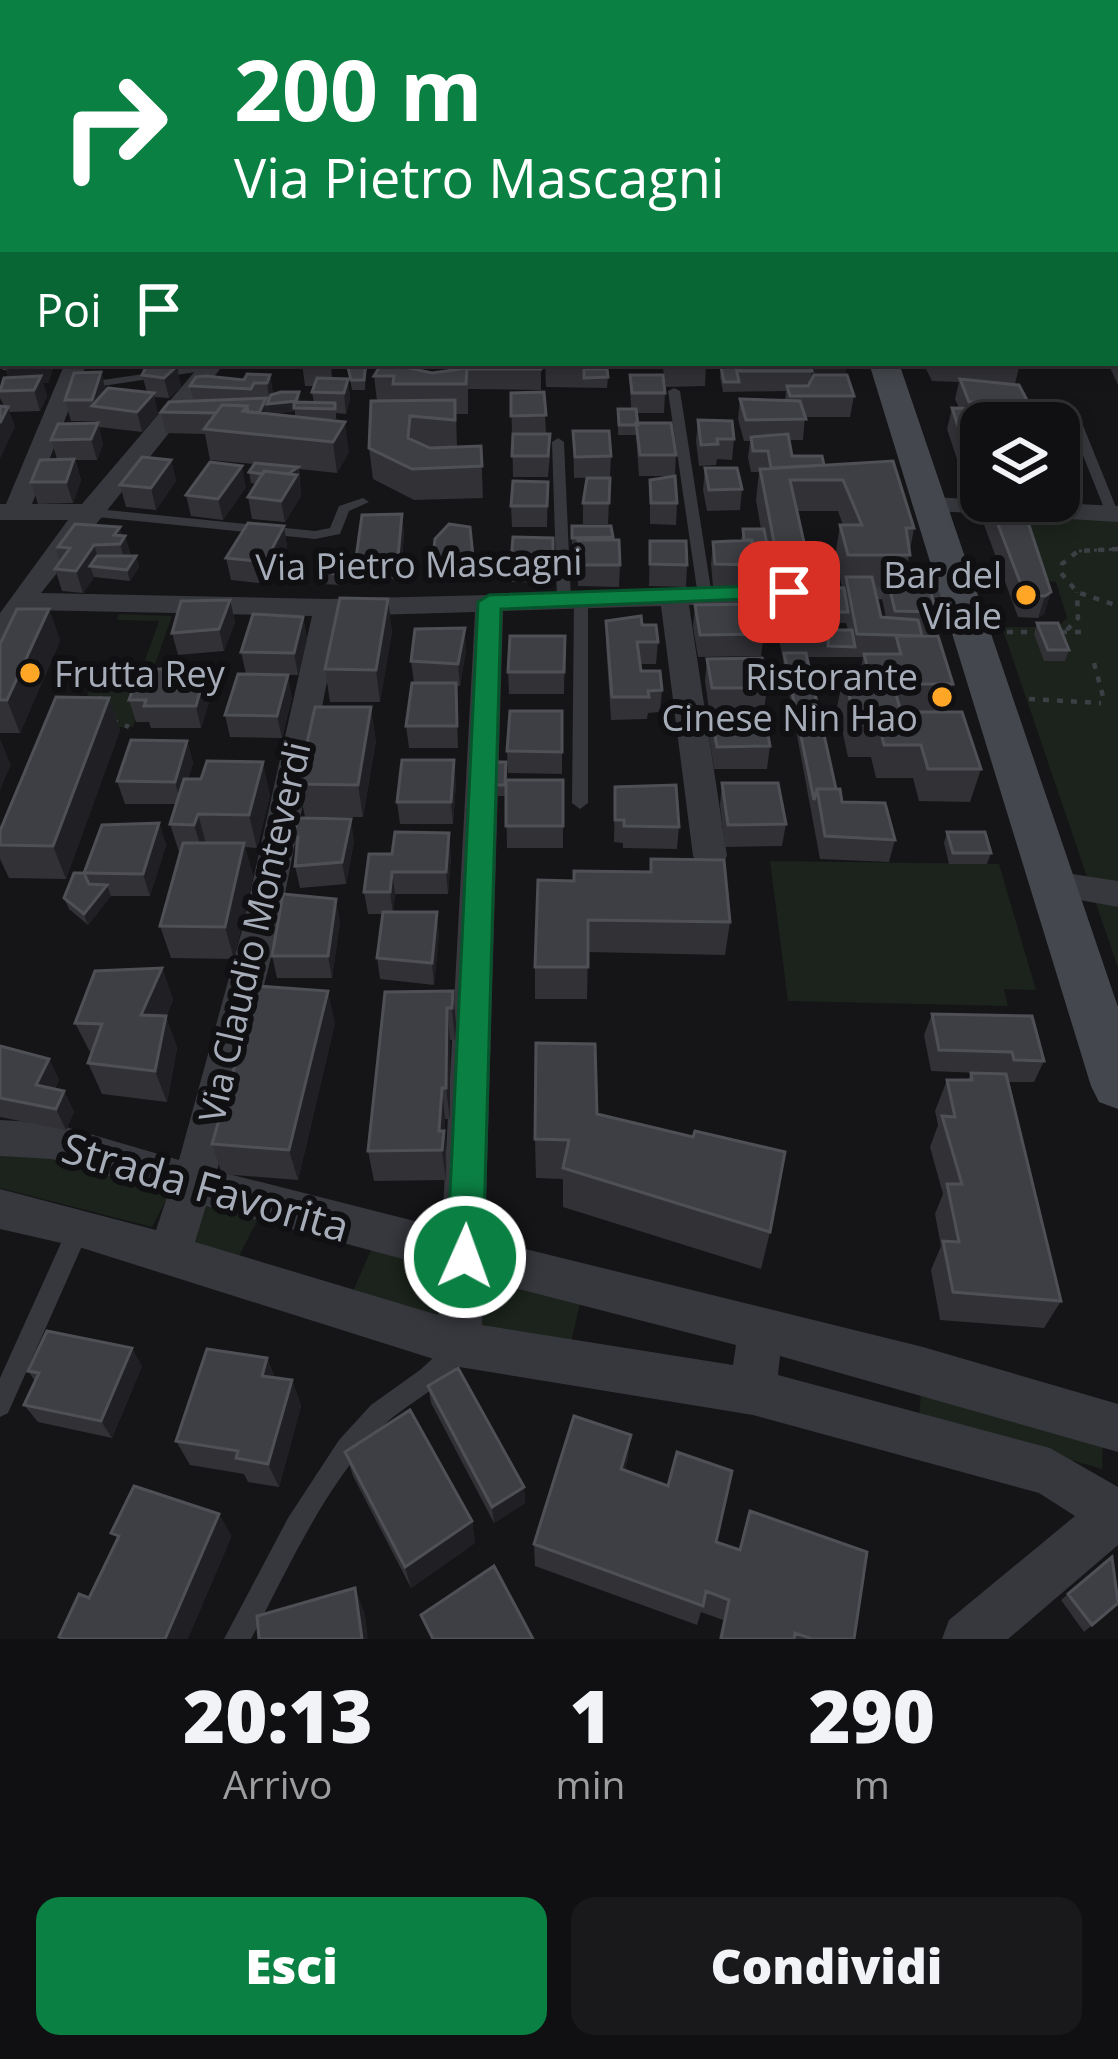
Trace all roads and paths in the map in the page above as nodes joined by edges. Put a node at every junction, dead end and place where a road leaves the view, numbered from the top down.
1 (73, 366) edge
2 (206, 366) edge
3 (212, 366) edge
4 (885, 366) edge
5 (54, 388) junction
6 (674, 391) dead end
7 (1080, 432) edge
8 (558, 442) dead end
9 (363, 502) dead end
10 (930, 505) junction
11 (8, 512) edge
12 (87, 512) junction
13 (1115, 513) edge
14 (1118, 549) edge
15 (955, 589) junction
16 (1077, 592) junction
17 (690, 597) junction
18 (573, 600) junction
19 (22, 601) junction
20 (489, 602) junction
21 (1118, 606) edge
22 (328, 608) junction
23 (1004, 632) dead end
24 (1064, 632) junction
25 (1085, 632) dead end
26 (0, 635) edge
27 (104, 663) dead end
28 (1094, 663) dead end
29 (1028, 698) dead end
30 (129, 727) dead end
31 (580, 802) dead end
32 (710, 856) edge
33 (1053, 884) junction
34 (1118, 894) edge
35 (1118, 1086) edge
36 (0, 1138) edge
37 (194, 1184) junction
38 (0, 1210) edge
39 (80, 1227) junction
40 (170, 1254) junction
41 (465, 1257) junction
42 (760, 1328) junction
43 (459, 1344) junction
44 (753, 1392) junction
45 (0, 1405) edge
46 (1118, 1428) edge
47 (1118, 1511) edge
48 (237, 1639) edge
49 (968, 1639) edge

1 - 5 street
2 - 5 lane
3 - 12 street
4 - 10 main road
5 - 11 street
6 - 17 lane
7 - 13 lane
8 - 18 lane
9 - 12 lane
10 - 13 street
10 - 15 main road
11 - 12 street
12 - 19 street
14 - 16 path
15 - 17 street, Via Pietro Mascagni
15 - 33 main road
16 - 21 path
16 - 24 path
17 - 18 street, Via Pietro Mascagni
17 - 32 street
18 - 20 street, Via Pietro Mascagni
18 - 31 lane
19 - 22 street, Via Pietro Mascagni
19 - 26 street
20 - 22 street, Via Pietro Mascagni
20 - 41 street
22 - 37 street, Via Claudio Monteverdi
23 - 24 path
24 - 25 path
27 - 30 path
28 - 29 path
33 - 34 street
33 - 35 main road
36 - 37 street, Strada Favorita
37 - 40 street, Via Claudio Monteverdi
37 - 41 street, Strada Favorita
38 - 39 street, Strada Favorita
39 - 40 street, Strada Favorita
39 - 45 lane
40 - 43 street, Strada Favorita
41 - 42 street, Strada Favorita
41 - 43 street
42 - 44 street
42 - 46 street, Strada Favorita
43 - 44 street, Strada Favorita
43 - 48 lane
44 - 47 street, Strada Favorita
47 - 49 street

